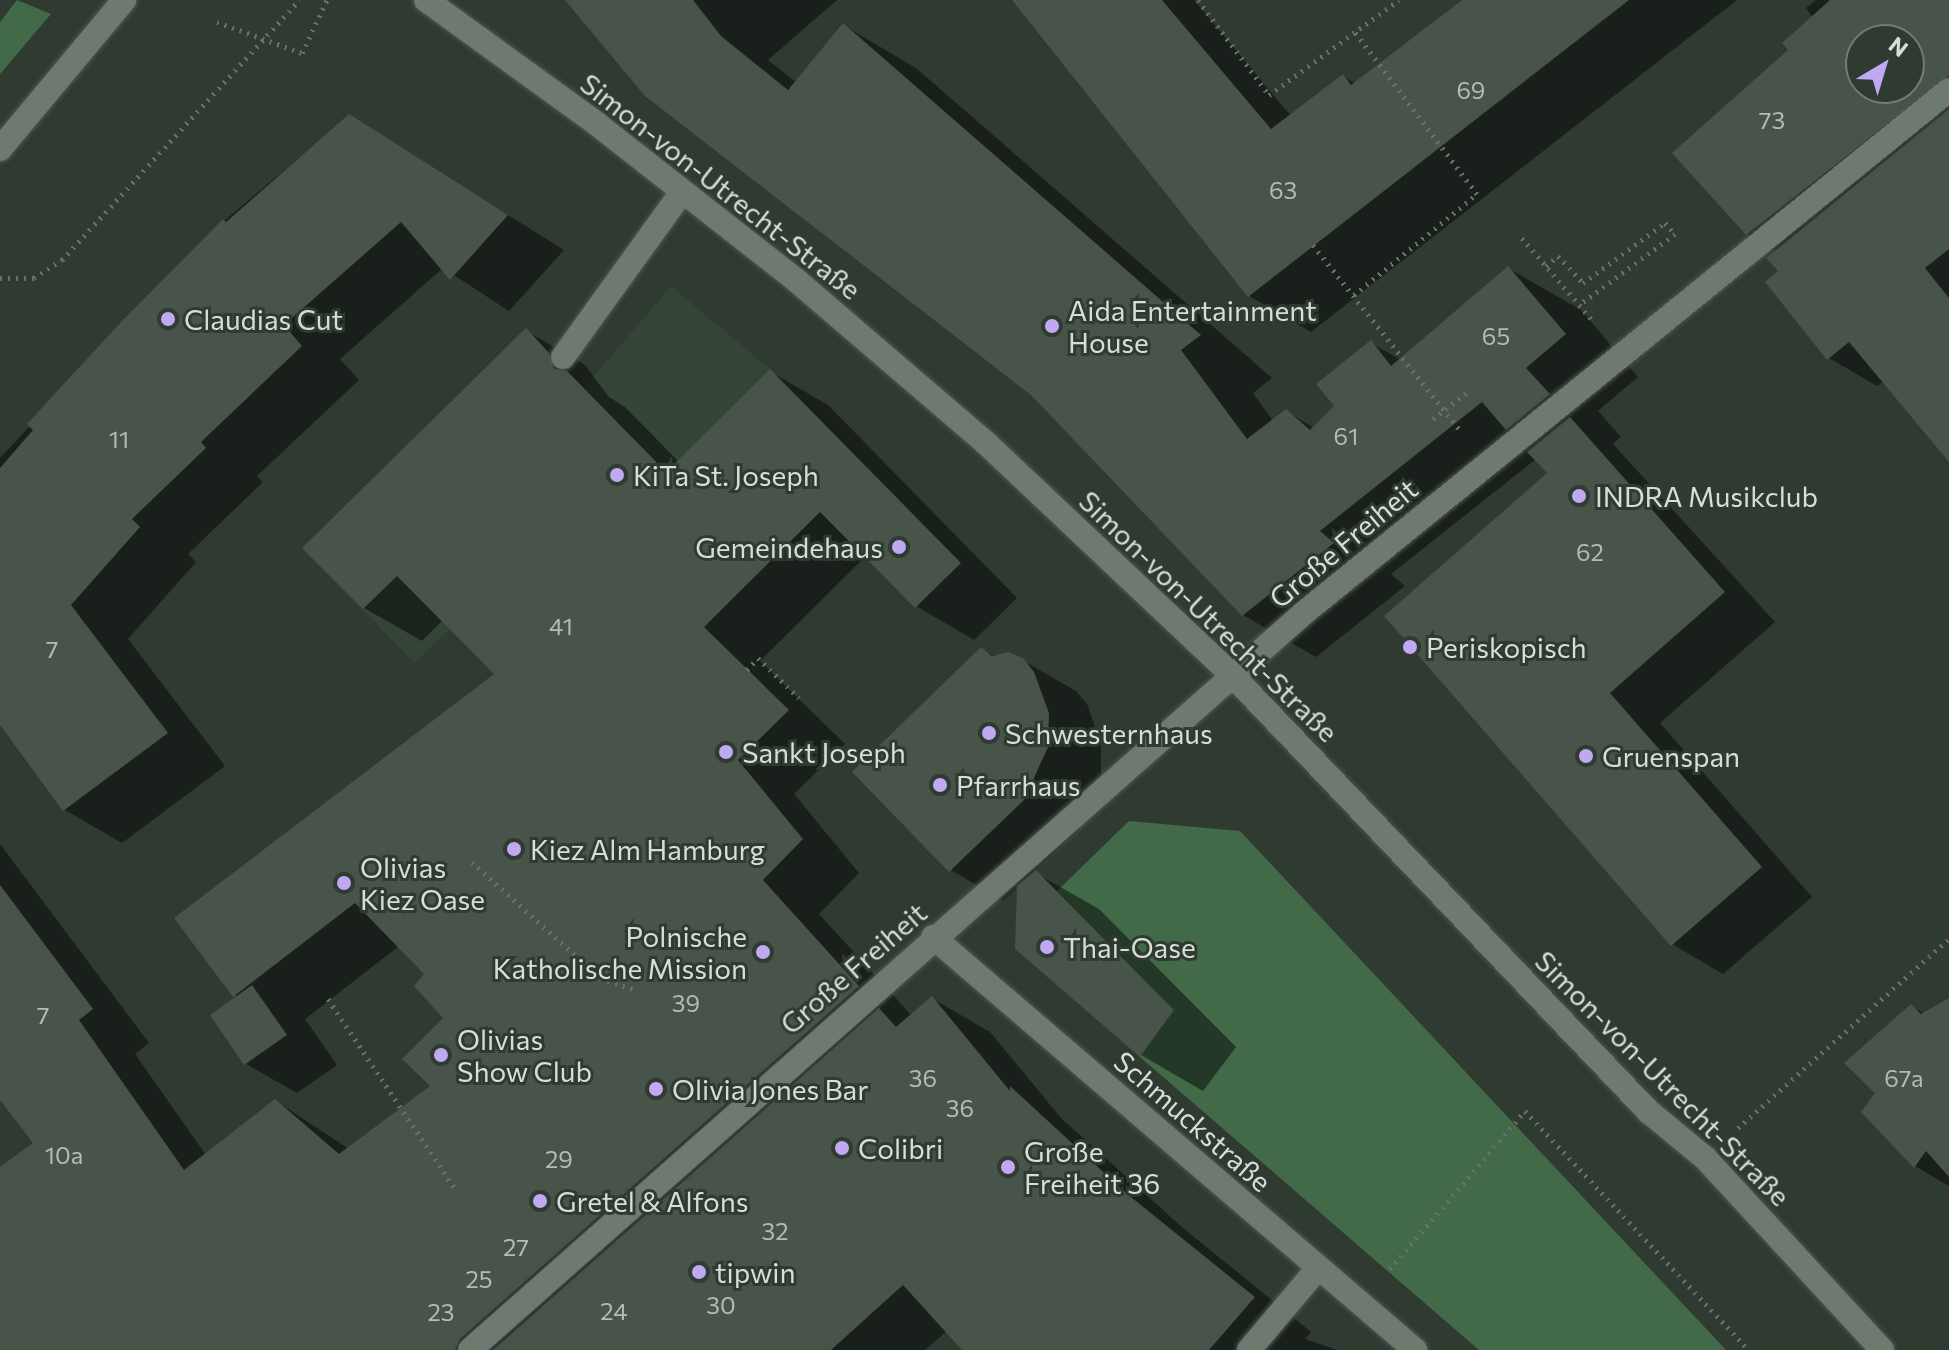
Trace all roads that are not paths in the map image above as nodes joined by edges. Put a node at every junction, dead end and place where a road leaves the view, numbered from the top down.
1 (124, 0) edge
2 (426, 0) edge
3 (1949, 90) edge
4 (0, 149) edge
5 (682, 192) junction
6 (563, 357) dead end
7 (1234, 677) junction
8 (933, 937) junction
9 (1318, 1268) junction
10 (470, 1350) edge
11 (1249, 1350) edge
12 (1415, 1350) edge
13 (1882, 1350) edge

1 - 4 street
2 - 5 street, Simon-von-Utrecht-Straße
3 - 7 street, Große Freiheit
5 - 6 street
5 - 7 street, Simon-von-Utrecht-Straße
7 - 8 street, Große Freiheit
7 - 13 street, Simon-von-Utrecht-Straße
8 - 9 street, Schmuckstraße
8 - 10 street, Große Freiheit
9 - 11 street
9 - 12 street, Schmuckstraße

